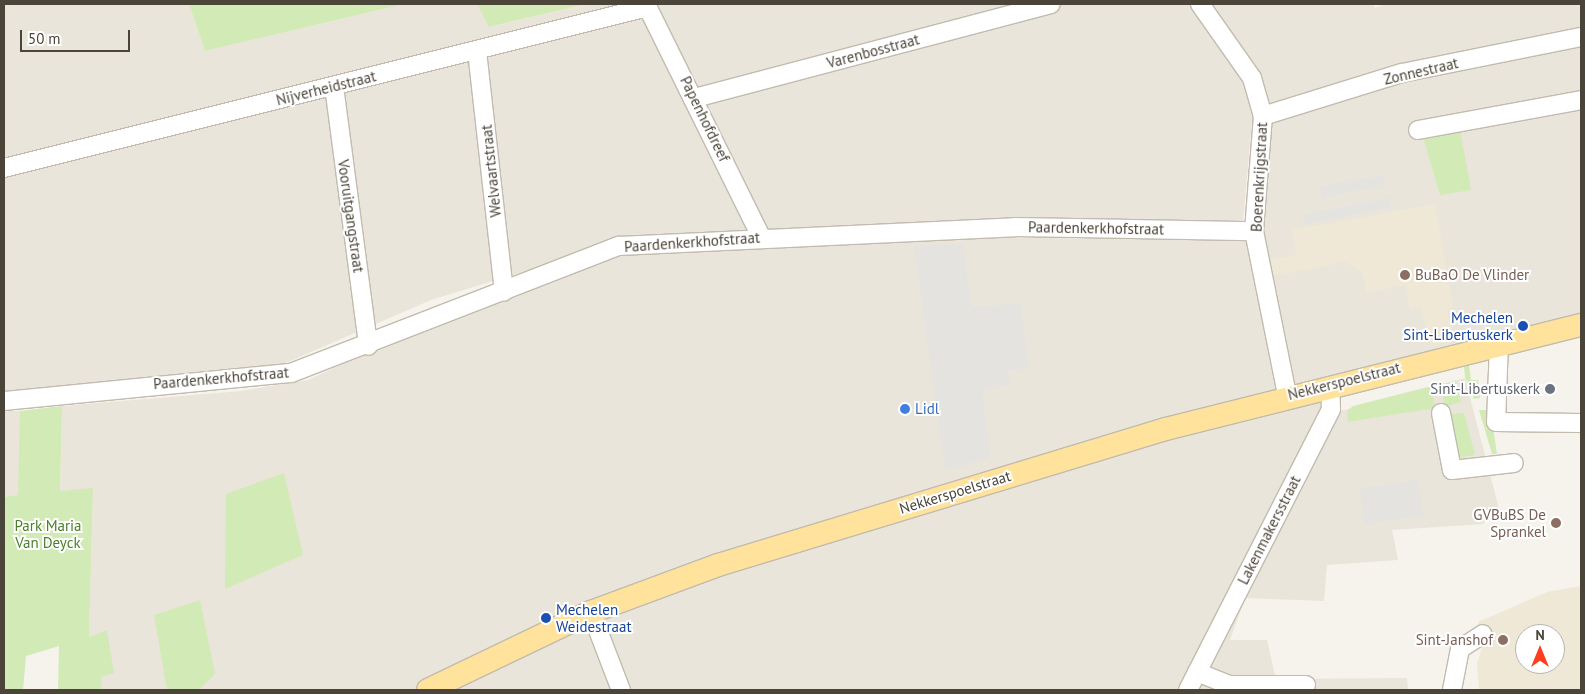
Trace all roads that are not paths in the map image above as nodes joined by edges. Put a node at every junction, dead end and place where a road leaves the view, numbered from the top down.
1 (1051, 4) edge
2 (1200, 4) edge
3 (646, 6) edge
4 (1581, 36) edge
5 (477, 52) junction
6 (334, 86) junction
7 (695, 98) junction
8 (1581, 100) edge
9 (1263, 116) junction
10 (1418, 130) dead end
11 (4, 168) edge
12 (1254, 231) junction
13 (761, 236) junction
14 (504, 291) junction
15 (1581, 325) edge
16 (1499, 342) junction
17 (368, 346) junction
18 (1330, 386) junction
19 (1287, 395) junction
20 (4, 401) edge
21 (1441, 413) dead end
22 (1581, 423) edge
23 (1514, 463) dead end
24 (591, 612) junction
25 (1484, 634) dead end
26 (1198, 672) junction
27 (1306, 685) dead end
28 (428, 690) edge
29 (621, 690) edge
30 (1188, 690) edge
31 (1452, 690) edge

1 - 7 street, Varenbosstraat
2 - 9 street, Boerenkrijgstraat
3 - 5 street, Nijverheidstraat
3 - 7 street, Papenhofdreef
4 - 9 street, Zonnestraat
5 - 6 street, Nijverheidstraat
5 - 14 street, Welvaartstraat
6 - 11 street, Nijverheidstraat
6 - 17 street, Vooruitgangstraat
7 - 13 street, Papenhofdreef
8 - 10 street
9 - 12 street, Boerenkrijgstraat
12 - 13 street, Paardenkerkhofstraat
12 - 19 street, Boerenkrijgstraat
13 - 14 street, Paardenkerkhofstraat
14 - 17 street, Paardenkerkhofstraat
15 - 16 main road, Nekkerspoelstraat
16 - 18 main road, Nekkerspoelstraat
16 - 22 street
17 - 20 street, Paardenkerkhofstraat
18 - 19 main road, Nekkerspoelstraat
18 - 26 street, Lakenmakersstraat
19 - 24 main road, Nekkerspoelstraat
21 - 23 street
24 - 28 main road, Nekkerspoelstraat
24 - 29 street
25 - 31 street
26 - 27 street
26 - 30 street, Lakenmakersstraat

